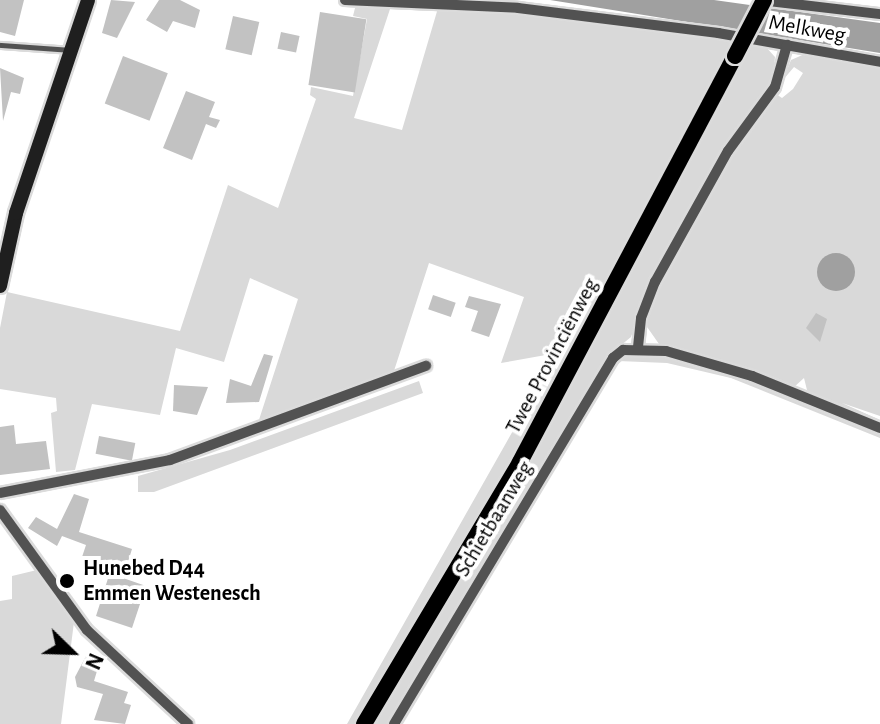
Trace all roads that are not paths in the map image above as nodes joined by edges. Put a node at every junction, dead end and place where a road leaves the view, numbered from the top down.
1 (88, 0) edge
2 (345, 0) edge
3 (762, 0) edge
4 (880, 14) edge
5 (0, 45) edge
6 (787, 45) junction
7 (70, 50) junction
8 (880, 62) edge
9 (5, 236) edge
10 (0, 286) edge
11 (638, 347) junction
12 (426, 366) dead end
13 (880, 428) edge
14 (0, 493) edge
15 (0, 510) edge
16 (188, 724) edge
17 (364, 724) edge
18 (394, 724) edge

1 - 7 street
2 - 6 street, Melkweg
3 - 4 street
3 - 17 main road, Twee Provinciënweg, bridge
5 - 7 lane
6 - 8 street, Melkweg
6 - 11 street
7 - 9 street
9 - 10 street
11 - 13 street
11 - 18 street, Schietbaanweg
12 - 14 street
15 - 16 street

